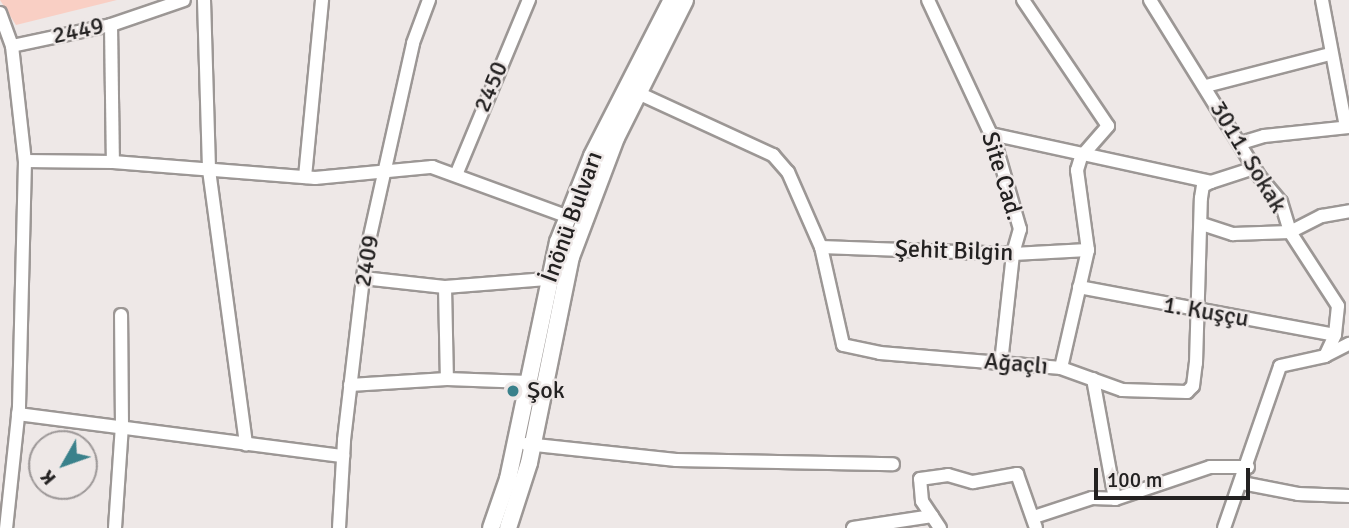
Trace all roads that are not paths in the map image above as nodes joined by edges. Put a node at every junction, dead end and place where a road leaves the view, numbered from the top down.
1 (184, 0) edge
2 (204, 0) edge
3 (322, 0) edge
4 (429, 0) edge
5 (529, 0) edge
6 (672, 0) edge
7 (685, 0) edge
8 (928, 0) edge
9 (1023, 0) edge
10 (1150, 0) edge
11 (1322, 0) edge
12 (0, 13) edge
13 (111, 24) junction
14 (12, 46) junction
15 (1330, 54) junction
16 (1206, 86) junction
17 (638, 93) junction
18 (1348, 127) edge
19 (991, 134) junction
20 (1241, 143) junction
21 (1081, 157) junction
22 (26, 161) junction
23 (113, 162) junction
24 (388, 168) junction
25 (1254, 168) junction
26 (209, 170) junction
27 (456, 176) junction
28 (305, 177) junction
29 (1211, 182) junction
30 (1349, 211) edge
31 (569, 217) junction
32 (1202, 224) junction
33 (1290, 232) junction
34 (821, 247) junction
35 (1088, 250) junction
36 (1013, 254) junction
37 (363, 278) junction
38 (547, 279) junction
39 (446, 287) junction
40 (1079, 287) junction
41 (1197, 311) junction
42 (121, 315) dead end
43 (1335, 335) junction
44 (1349, 344) edge
45 (1325, 356) junction
46 (1001, 363) junction
47 (1061, 368) junction
48 (447, 379) junction
49 (1093, 379) junction
50 (528, 382) junction
51 (350, 385) junction
52 (18, 414) junction
53 (122, 425) junction
54 (516, 441) junction
55 (246, 445) junction
56 (533, 445) junction
57 (343, 456) junction
58 (893, 464) dead end
59 (1248, 467) junction
60 (1242, 483) junction
61 (1349, 496) edge
62 (1115, 499) junction
63 (932, 516) junction
64 (1035, 523) edge
65 (6, 528) edge
66 (115, 528) edge
67 (339, 528) edge
68 (491, 528) edge
69 (508, 528) edge
70 (853, 528) edge
71 (940, 528) edge
72 (1224, 528) edge

1 - 13 street, 2449
2 - 26 street
3 - 28 street
4 - 24 street, 2409
5 - 27 street, 2450
6 - 31 main road, İnönü Bulvarı
7 - 17 main road, İnönü Bulvarı
8 - 19 street, Site Cad.
9 - 21 street
10 - 16 street, 3011. Sokak
11 - 15 street
12 - 14 street
13 - 14 street, 2449
13 - 23 street
14 - 22 street
15 - 16 street
15 - 18 street
16 - 20 street, 3011. Sokak
17 - 34 street
17 - 56 main road, İnönü Bulvarı
18 - 20 street
19 - 21 street
19 - 36 street, Site Cad.
20 - 25 street, 3011. Sokak
21 - 29 street
21 - 35 street
22 - 23 street
22 - 52 street
23 - 26 street
24 - 27 street
24 - 28 street
24 - 37 street, 2409
25 - 29 street
25 - 33 street, 3011. Sokak
26 - 28 street
26 - 55 street
27 - 31 street
29 - 32 street
30 - 33 street
31 - 38 main road, İnönü Bulvarı
32 - 33 street
32 - 41 street
33 - 43 street, 3011. Sokak
34 - 36 street, Şehit Bilgin
34 - 46 street, Ağaçlı
35 - 36 street, Şehit Bilgin
35 - 40 street
36 - 46 street, Site Cad.
37 - 39 street
37 - 51 street, 2409
38 - 39 street
38 - 50 main road, İnönü Bulvarı
39 - 48 street
40 - 41 street, 1. Kuşçu
40 - 47 street
41 - 43 street, 1. Kuşçu
41 - 49 street, Ağaçlı
42 - 53 street
43 - 45 street, 3011. Sokak
44 - 45 street
45 - 59 street
46 - 47 street, Ağaçlı
47 - 49 street, Ağaçlı
48 - 50 street
48 - 51 street
49 - 62 street
50 - 54 main road, İnönü Bulvarı
51 - 57 street, 2409
52 - 53 street
52 - 65 street
53 - 55 street
53 - 66 street
54 - 56 street
54 - 68 main road, İnönü Bulvarı
55 - 57 street
56 - 58 street
56 - 69 main road, İnönü Bulvarı
57 - 67 street, 2409
59 - 60 street
59 - 62 street
60 - 61 street
60 - 72 street
62 - 64 street
63 - 64 street
63 - 70 street
63 - 71 street

